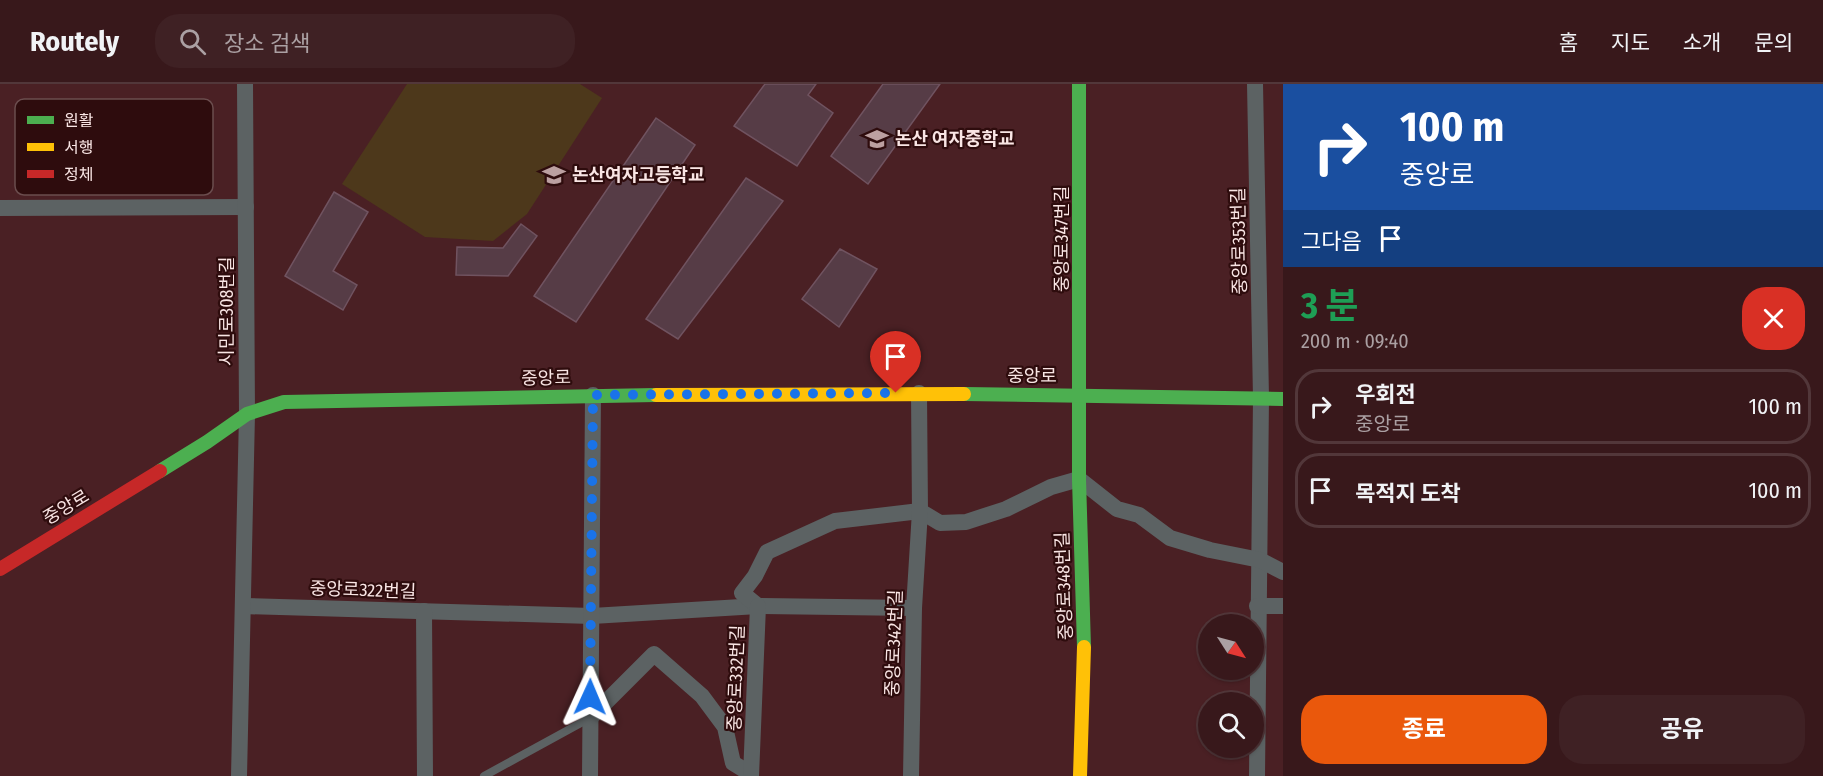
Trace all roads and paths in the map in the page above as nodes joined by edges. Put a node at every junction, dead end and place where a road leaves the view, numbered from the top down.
1 (245, 84) edge
2 (1079, 84) edge
3 (1255, 84) edge
4 (246, 207) junction
5 (0, 208) edge
6 (919, 393) junction
7 (1080, 394) junction
8 (593, 395) junction
9 (1261, 398) junction
10 (1283, 399) edge
11 (247, 414) junction
12 (1079, 479) junction
13 (920, 511) junction
14 (1260, 560) junction
15 (0, 568) edge
16 (1283, 572) edge
17 (243, 606) junction
18 (758, 606) junction
19 (1257, 606) junction
20 (1283, 606) edge
21 (914, 608) junction
22 (424, 611) junction
23 (592, 616) junction
24 (590, 717) junction
25 (751, 775) edge
26 (239, 776) edge
27 (425, 776) edge
28 (484, 776) edge
29 (590, 776) edge
30 (910, 776) edge
31 (1080, 776) edge
32 (1257, 776) edge

1 - 4 street, 시민로308번길
2 - 7 street, 중앙로347번길
3 - 9 street, 중앙로353번길
4 - 5 street
4 - 11 street, 시민로308번길
6 - 7 street, 중앙로
6 - 8 street, 중앙로
6 - 13 street, 중앙로342번길
7 - 9 street, 중앙로
7 - 12 street, 중앙로348번길
8 - 11 street, 중앙로
8 - 23 street
9 - 10 street, 중앙로
9 - 14 street, 중앙로353번길
11 - 15 street, 중앙로
11 - 17 street
12 - 13 street
12 - 14 street
12 - 31 street, 중앙로348번길
13 - 18 street
13 - 21 street, 중앙로342번길
14 - 16 street
14 - 19 street, 중앙로353번길
17 - 22 street, 중앙로322번길
17 - 26 street
18 - 21 street
18 - 23 street, 중앙로332번길
18 - 25 street, 중앙로332번길
19 - 20 street
19 - 32 street, 중앙로353번길
21 - 30 street, 중앙로342번길
22 - 23 street, 중앙로332번길
22 - 27 street, 중앙로322번길
23 - 24 street
24 - 25 street, 중앙로332번길
24 - 28 lane, 중앙로332번길
24 - 29 street

